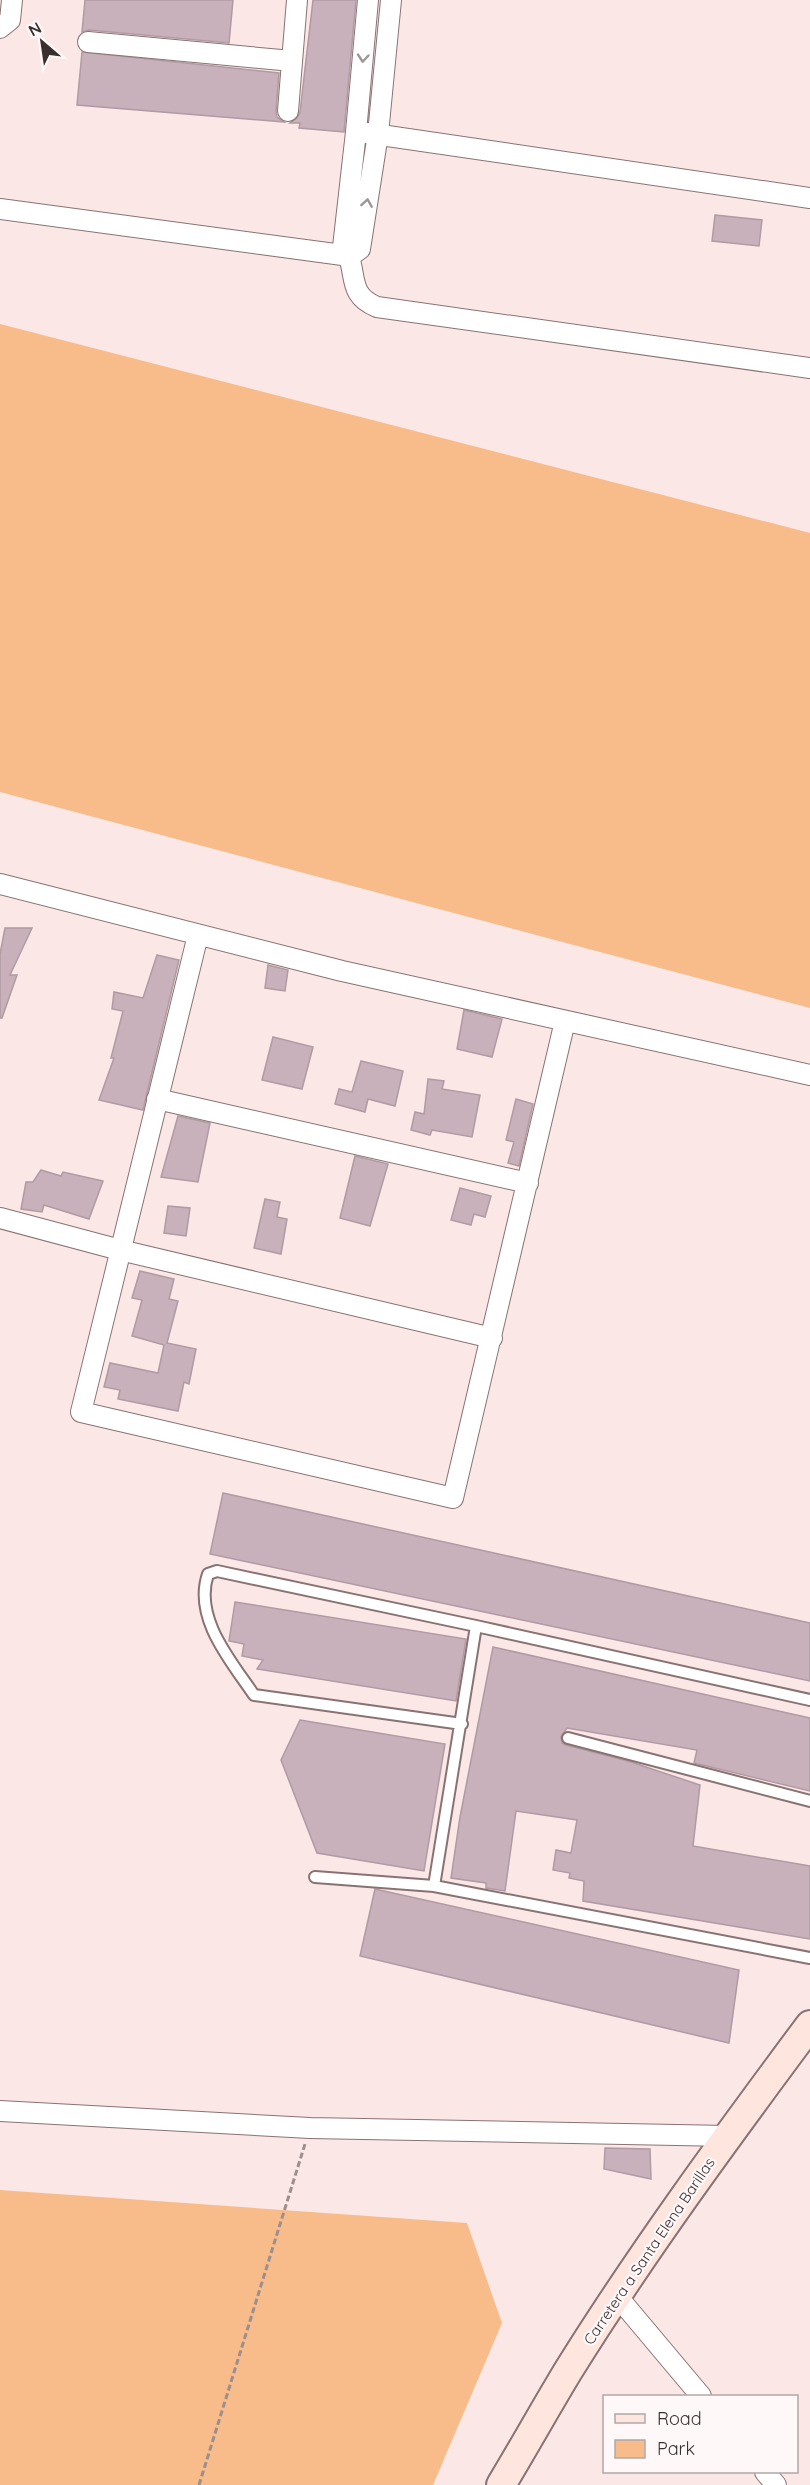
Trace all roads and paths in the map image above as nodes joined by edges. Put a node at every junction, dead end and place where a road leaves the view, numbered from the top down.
1 (12, 0) edge
2 (297, 0) edge
3 (368, 8) edge
4 (391, 8) edge
5 (0, 28) edge
6 (88, 42) dead end
7 (292, 61) junction
8 (288, 111) dead end
9 (356, 132) junction
10 (378, 134) junction
11 (810, 198) edge
12 (0, 209) edge
13 (350, 256) junction
14 (810, 368) edge
15 (0, 884) edge
16 (198, 935) junction
17 (565, 1021) junction
18 (810, 1075) edge
19 (157, 1099) junction
20 (528, 1183) junction
21 (0, 1218) edge
22 (120, 1250) junction
23 (492, 1338) junction
24 (476, 1626) junction
25 (810, 1700) edge
26 (462, 1724) junction
27 (568, 1738) dead end
28 (810, 1801) edge
29 (315, 1877) dead end
30 (434, 1886) junction
31 (810, 1958) edge
32 (810, 2025) edge
33 (0, 2111) edge
34 (310, 2128) junction
35 (728, 2136) junction
36 (617, 2296) junction
37 (699, 2395) edge
38 (766, 2473) edge
39 (199, 2485) edge
40 (501, 2485) edge
41 (776, 2485) edge

1 - 5 street
2 - 7 street
3 - 4 street
3 -> 9 street
4 - 10 street
6 - 7 street
7 - 8 street
9 - 10 street
9 - 13 street
10 - 11 street
13 -> 10 street
12 - 13 street
13 - 14 street
15 - 16 street
16 - 17 street
16 - 19 street
17 - 18 street
17 - 20 street
19 - 20 street
19 - 22 street
20 - 23 street
21 - 22 street
22 - 23 street
22 - 23 street
24 - 25 lane
24 - 26 lane
24 - 26 lane
26 - 30 lane
27 - 28 lane
29 - 30 lane
30 - 31 lane
32 - 35 main road, Carretera a Santa Elena Barillas
33 - 34 street
34 - 35 street
34 - 39 path
35 - 36 main road, Carretera a Santa Elena Barillas
36 - 37 street
36 - 40 main road, Carretera a Santa Elena Barillas
38 - 41 street

